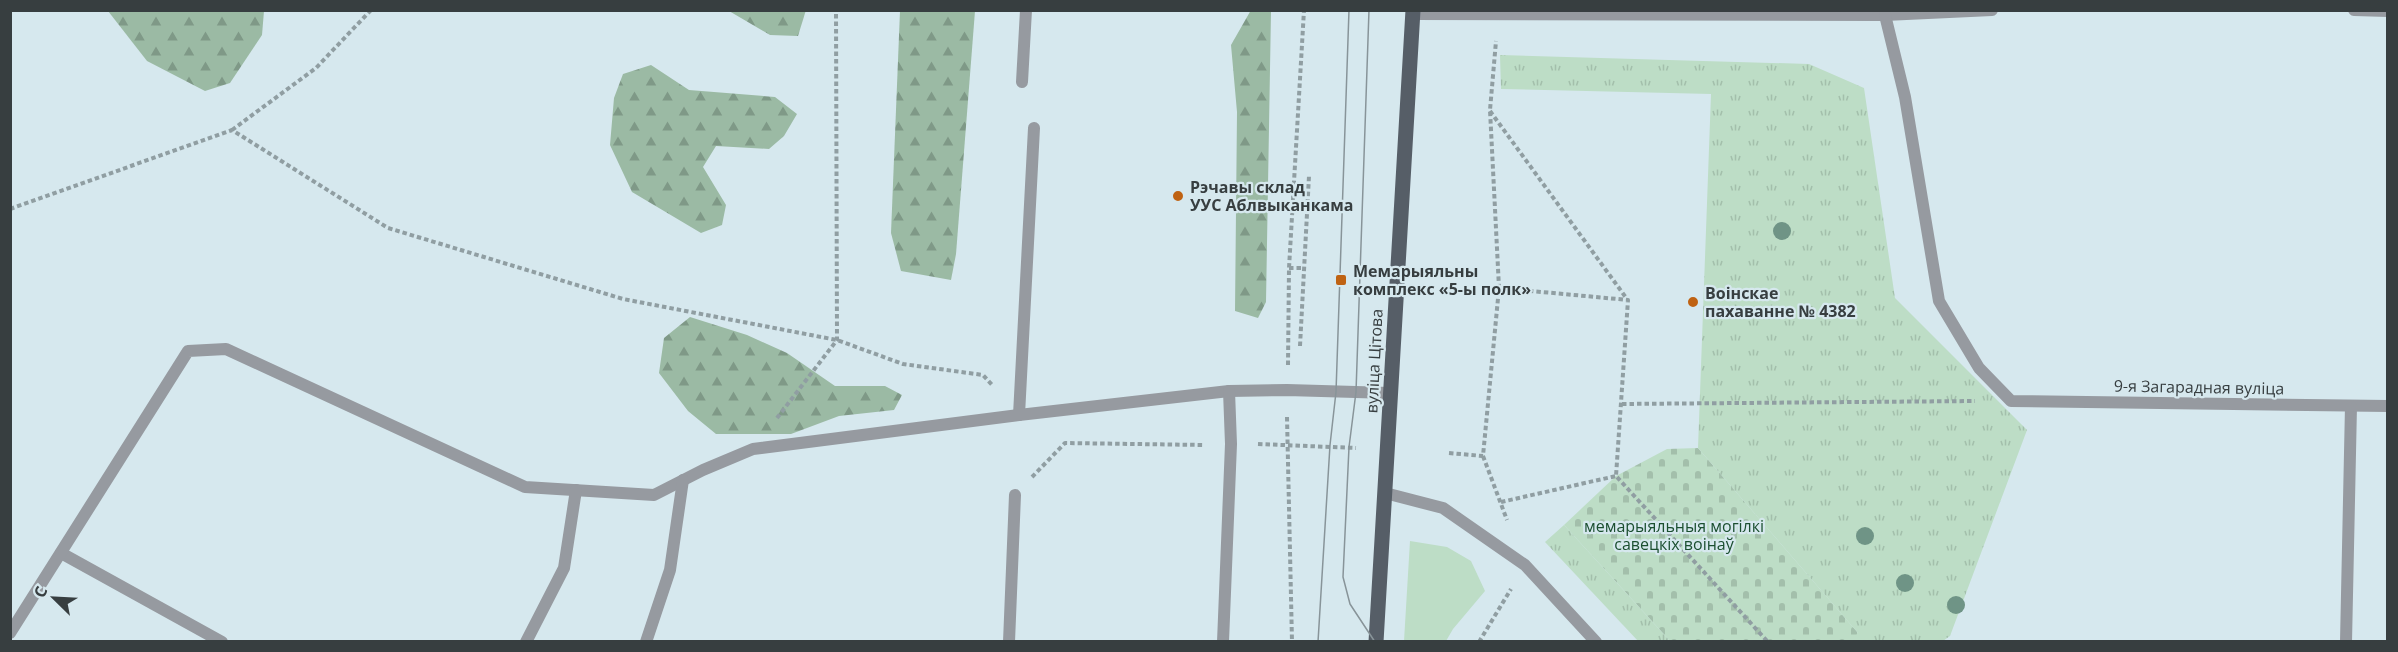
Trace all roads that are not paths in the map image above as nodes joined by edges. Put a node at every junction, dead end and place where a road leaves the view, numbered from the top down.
1 (1026, 10) edge
2 (1992, 10) edge
3 (2354, 10) edge
4 (2388, 11) edge
5 (1413, 12) edge
6 (1885, 15) junction
7 (1022, 82) dead end
8 (1034, 128) dead end
9 (1229, 391) junction
10 (1390, 393) junction
11 (2351, 406) junction
12 (2388, 406) edge
13 (1019, 414) junction
14 (683, 480) junction
15 (576, 490) junction
16 (1385, 493) junction
17 (1015, 495) road end
18 (61, 553) junction
19 (10, 633) edge
20 (222, 642) edge
21 (526, 642) edge
22 (646, 642) edge
23 (1008, 642) edge
24 (1223, 642) edge
25 (1376, 642) edge
26 (1596, 642) edge
27 (2346, 642) edge

1 - 7 street
2 - 6 street
3 - 4 street
5 - 6 street
5 - 10 main road, вуліца Цітова
6 - 11 street, 9-я Загарадная вуліца
8 - 13 street
9 - 10 street
9 - 13 street
9 - 24 street
10 - 16 main road, вуліца Цітова
11 - 12 street, 9-я Загарадная вуліца
11 - 27 street
13 - 14 street
14 - 15 street
14 - 22 street
15 - 18 street
15 - 21 street
16 - 25 main road, вуліца Цітова
16 - 26 street
17 - 23 street
18 - 19 street
18 - 20 street

